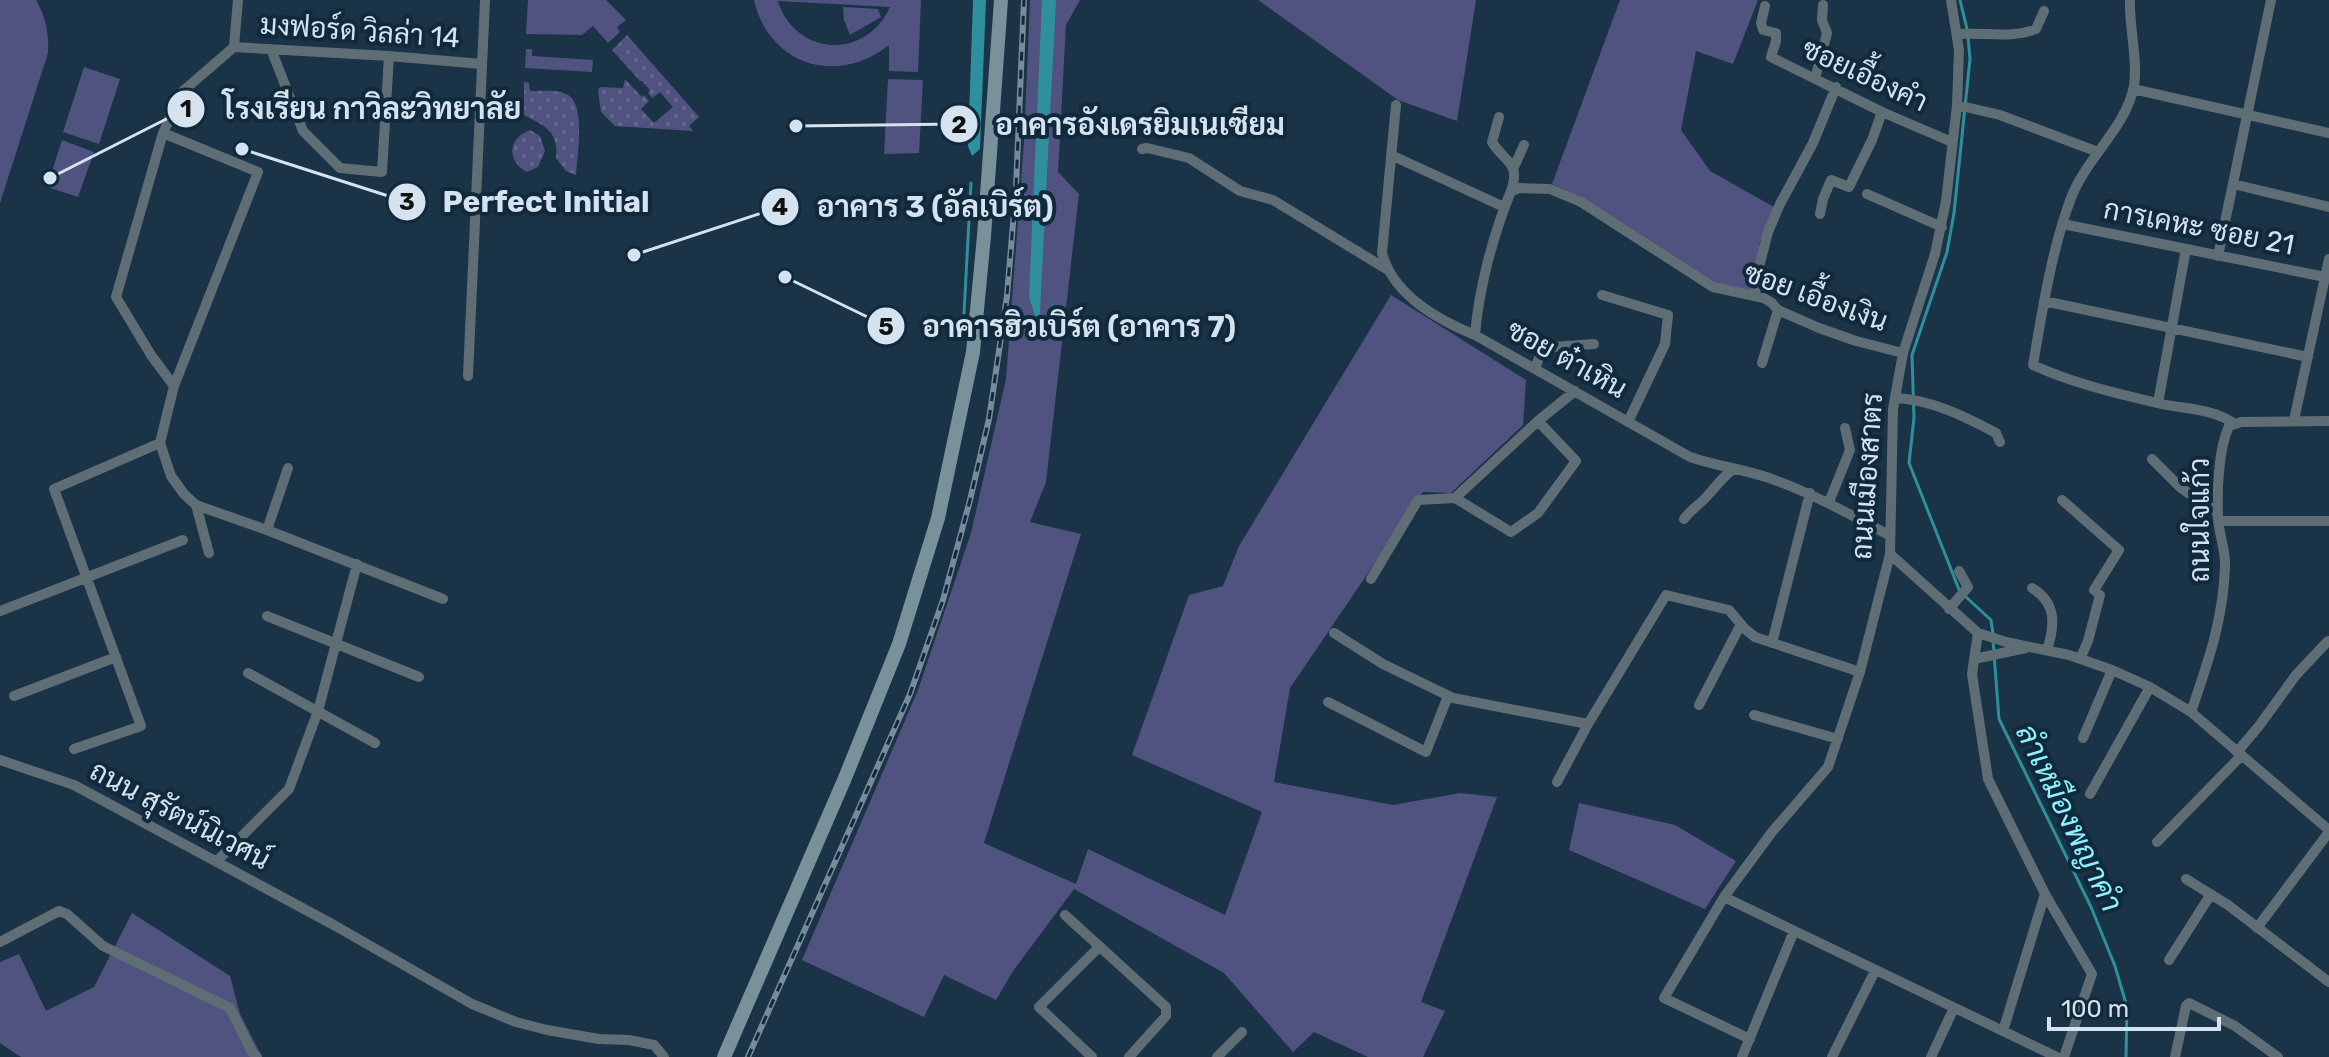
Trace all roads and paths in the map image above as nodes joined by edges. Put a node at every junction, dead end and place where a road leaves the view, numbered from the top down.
1 (238, 0) edge
2 (485, 0) edge
3 (1001, 0) edge
4 (1951, 0) edge
5 (2130, 0) edge
6 (2271, 0) edge
7 (1823, 5) dead end
8 (1765, 6) dead end
9 (2044, 11) dead end
10 (1960, 34) junction
11 (234, 47) junction
12 (271, 49) junction
13 (389, 56) junction
14 (482, 64) junction
15 (1815, 79) junction
16 (1836, 87) junction
17 (2133, 89) junction
18 (1396, 105) dead end
19 (1965, 106) junction
20 (1882, 112) junction
21 (2247, 115) junction
22 (1499, 117) dead end
23 (163, 133) junction
24 (2329, 133) edge
25 (1952, 142) junction
26 (1524, 145) dead end
27 (1142, 149) dead end
28 (2098, 152) junction
29 (1391, 155) junction
30 (1514, 167) junction
31 (2233, 184) junction
32 (1511, 191) junction
33 (1867, 194) dead end
34 (1504, 207) junction
35 (2329, 207) edge
36 (1820, 214) dead end
37 (2063, 224) junction
38 (1942, 227) junction
39 (2186, 249) junction
40 (2218, 256) junction
41 (2329, 259) edge
42 (1390, 271) junction
43 (2325, 277) junction
44 (1602, 295) dead end
45 (1755, 296) junction
46 (2044, 301) junction
47 (1778, 310) junction
48 (2173, 329) junction
49 (1475, 335) junction
50 (1594, 344) dead end
51 (1903, 353) junction
52 (2308, 357) junction
53 (1762, 363) dead end
54 (1535, 369) junction
55 (468, 376) dead end
56 (174, 386) junction
57 (1575, 391) junction
58 (1899, 398) junction
59 (2158, 403) junction
60 (2294, 420) junction
61 (1538, 421) junction
62 (2329, 421) edge
63 (1628, 422) junction
64 (2233, 423) junction
65 (1845, 428) dead end
66 (2000, 442) dead end
67 (160, 443) junction
68 (2152, 459) dead end
69 (288, 468) dead end
70 (1733, 469) junction
71 (1810, 493) junction
72 (1455, 498) junction
73 (2062, 500) dead end
74 (1829, 502) junction
75 (196, 505) junction
76 (2218, 517) junction
77 (1684, 519) dead end
78 (2329, 521) edge
79 (267, 530) junction
80 (1889, 535) junction
81 (183, 540) dead end
82 (209, 553) dead end
83 (1890, 554) junction
84 (357, 564) junction
85 (1905, 569) junction
86 (1959, 571) dead end
87 (87, 577) junction
88 (1371, 579) dead end
89 (1883, 579) junction
90 (2032, 588) dead end
91 (443, 599) dead end
92 (1949, 609) junction
93 (0, 611) edge
94 (267, 616) dead end
95 (1741, 624) junction
96 (1334, 633) dead end
97 (1983, 635) junction
98 (2328, 641) edge
99 (336, 642) junction
100 (1772, 643) junction
101 (2030, 647) junction
102 (2047, 650) junction
103 (116, 657) junction
104 (1974, 659) junction
105 (2080, 659) junction
106 (2112, 670) junction
107 (1860, 672) junction
108 (248, 673) dead end
109 (419, 677) dead end
110 (2150, 687) junction
111 (14, 696) dead end
112 (1448, 696) junction
113 (1328, 702) dead end
114 (1699, 705) dead end
115 (318, 711) junction
116 (2191, 712) junction
117 (1754, 715) dead end
118 (1588, 724) junction
119 (2083, 738) dead end
120 (1838, 739) junction
121 (375, 743) dead end
122 (74, 749) dead end
123 (2239, 754) junction
124 (1, 762) edge
125 (1557, 782) dead end
126 (2090, 794) dead end
127 (2329, 831) edge
128 (2157, 842) dead end
129 (217, 861) junction
130 (2186, 879) dead end
131 (2045, 894) junction
132 (2211, 894) junction
133 (1724, 897) junction
134 (1065, 915) dead end
135 (2257, 928) junction
136 (1794, 931) junction
137 (0, 942) edge
138 (1099, 947) junction
139 (2169, 960) dead end
140 (1875, 971) junction
141 (2329, 982) edge
142 (1954, 1008) junction
143 (2003, 1031) junction
144 (1242, 1032) dead end
145 (1750, 1039) junction
146 (257, 1057) edge
147 (664, 1057) edge
148 (724, 1057) edge
149 (1092, 1057) edge
150 (1129, 1057) edge
151 (1217, 1057) edge
152 (1742, 1057) edge
153 (1832, 1057) edge
154 (1931, 1057) edge
155 (2057, 1057) edge
156 (2064, 1057) edge
157 (2175, 1057) edge
158 (2278, 1057) edge

1 - 11 street
2 - 14 street
3 - 148 main road
4 - 10 street, ถนนเมืองสาตร
5 - 17 street
6 - 21 street
7 - 15 street
8 - 15 street, ซอยเอื้องคำ
9 - 10 street
10 - 19 street, ถนนเมืองสาตร
11 - 12 street, มงฟอร์ด วิลล่า 14
11 - 23 street
12 - 13 street, มงฟอร์ด วิลล่า 14
12 - 13 street
13 - 14 street, มงฟอร์ด วิลล่า 14
14 - 55 street
15 - 16 street, ซอยเอื้องคำ
16 - 20 street, ซอยเอื้องคำ
16 - 45 street
17 - 21 street
17 - 28 street
18 - 29 street
19 - 25 street, ถนนเมืองสาตร
19 - 28 street
20 - 25 street, ซอยเอื้องคำ
20 - 36 street
21 - 24 street
21 - 31 street
22 - 30 street
23 - 56 street
23 - 56 street
25 - 38 street, ถนนเมืองสาตร
26 - 30 street
27 - 42 street, ซอย ต๋าเหิน
28 - 37 street
29 - 34 street
29 - 42 street
30 - 32 street
31 - 35 street
31 - 40 street
32 - 34 street
32 - 45 street, ซอย เอื้องเงิน
33 - 38 street
34 - 49 street
37 - 39 street, การเคหะ ซอย 21
37 - 46 street
38 - 51 street, ถนนเมืองสาตร
39 - 40 street, การเคหะ ซอย 21
39 - 48 street
40 - 43 street, การเคหะ ซอย 21
41 - 43 street
42 - 49 street, ซอย ต๋าเหิน
43 - 52 street
44 - 63 street
45 - 47 street, ซอย เอื้องเงิน
46 - 48 street
46 - 59 street
47 - 51 street, ซอย เอื้องเงิน
47 - 53 street
48 - 52 street
48 - 59 street
49 - 54 street, ซอย ต๋าเหิน
50 - 54 street
51 - 58 street, ถนนเมืองสาตร
52 - 60 street
54 - 57 street, ซอย ต๋าเหิน
56 - 67 street
57 - 61 street
57 - 63 street, ซอย ต๋าเหิน
58 - 66 street
58 - 80 street, ถนนเมืองสาตร
59 - 64 street
60 - 62 street, ถนนใจแก้ว
60 - 64 street, ถนนใจแก้ว
61 - 72 street
61 - 72 street
63 - 70 street, ซอย ต๋าเหิน
64 - 76 street, ถนนใจแก้ว
65 - 74 street
67 - 75 street
67 - 87 street
68 - 76 street
69 - 79 street
70 - 71 street, ซอย ต๋าเหิน
70 - 77 street
71 - 74 street, ซอย ต๋าเหิน
71 - 100 street
72 - 88 street
73 - 105 street
74 - 80 street, ซอย ต๋าเหิน
75 - 79 street
75 - 82 street
76 - 78 street
76 - 116 street, ถนนใจแก้ว
79 - 84 street
80 - 83 street, ถนนเมืองสาตร
81 - 87 street
83 - 85 street
83 - 89 street, ถนนเมืองสาตร
84 - 91 street
84 - 99 street
85 - 89 street
85 - 92 street
86 - 92 street
87 - 93 street
87 - 103 street
89 - 107 street, ถนนเมืองสาตร
90 - 102 street
92 - 97 street
94 - 99 street
95 - 100 street
95 - 114 street
95 - 118 street
96 - 112 street
97 - 101 street
97 - 104 street
98 - 123 street
99 - 109 street
99 - 115 street
100 - 107 street
101 - 102 street
101 - 104 street
102 - 105 street
103 - 111 street
103 - 122 street
104 - 131 street
105 - 106 street
106 - 110 street
106 - 119 street
107 - 120 street, ถนนเมืองสาตร
108 - 115 street
110 - 116 street
110 - 126 street
112 - 113 street
112 - 118 street
115 - 121 street
115 - 129 street
116 - 123 street
117 - 120 street
118 - 125 street
120 - 133 street, ถนนเมืองสาตร
123 - 127 street
123 - 128 street
124 - 129 street, ถนน สุรัตน์นิเวศน์
127 - 135 street
129 - 147 street, ถนน สุรัตน์นิเวศน์
130 - 132 street
131 - 143 street
131 - 156 street
132 - 135 street
132 - 139 street
133 - 136 street
133 - 145 street, ถนนเมืองสาตร
134 - 138 street
135 - 141 street
136 - 140 street
136 - 145 street
137 - 146 street
138 - 149 street
138 - 150 street
140 - 142 street
140 - 153 street
142 - 143 street
142 - 154 street
143 - 155 street
144 - 151 street
145 - 152 street
157 - 158 street

